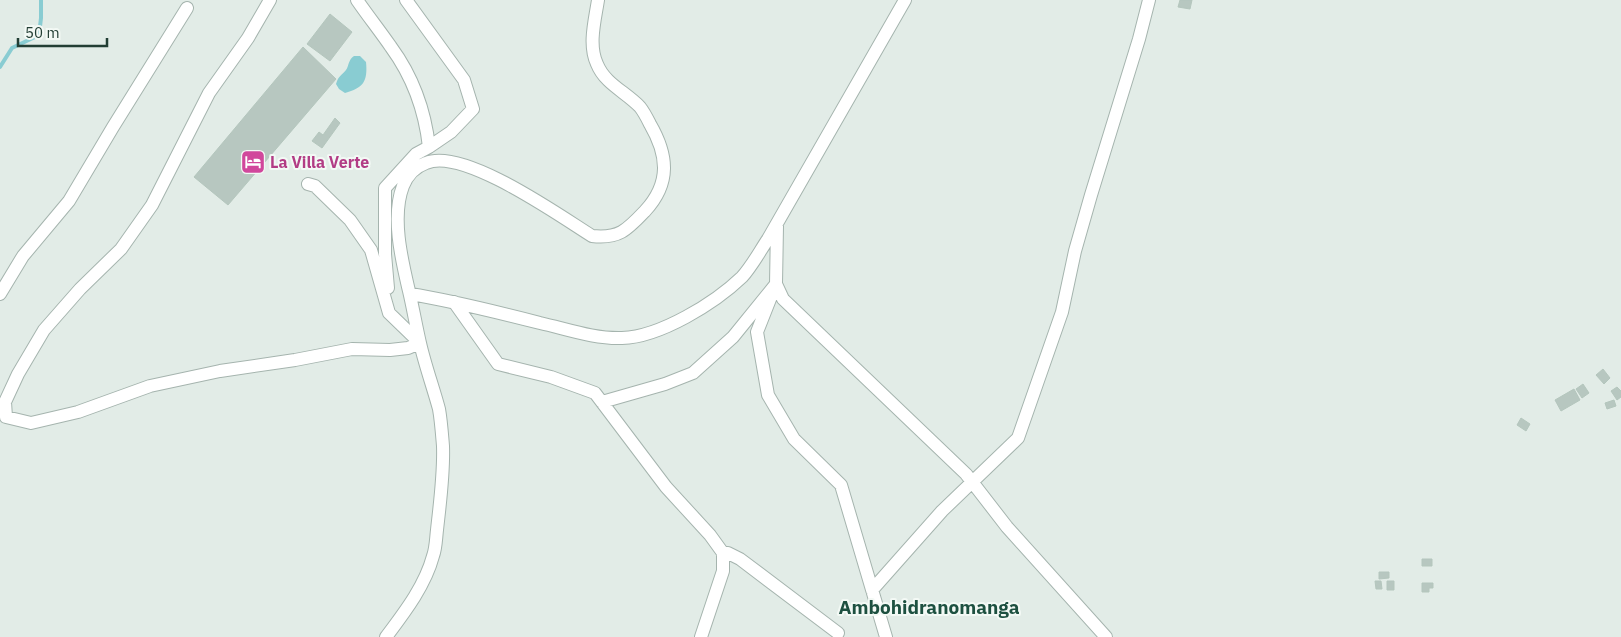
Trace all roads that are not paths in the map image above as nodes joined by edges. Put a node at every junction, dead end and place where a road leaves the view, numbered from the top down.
1 (270, 0) edge
2 (357, 0) edge
3 (406, 0) edge
4 (598, 0) edge
5 (905, 0) edge
6 (1149, 0) edge
7 (187, 8) dead end
8 (429, 147) junction
9 (308, 184) dead end
10 (777, 223) junction
11 (776, 284) junction
12 (0, 294) edge
13 (410, 294) junction
14 (454, 302) junction
15 (390, 313) junction
16 (420, 343) junction
17 (602, 402) junction
18 (3, 418) edge
19 (973, 482) junction
20 (723, 553) junction
21 (872, 590) junction
22 (838, 636) edge
23 (386, 637) edge
24 (701, 637) edge
25 (886, 637) edge
26 (1106, 637) edge

1 - 18 street
2 - 8 street
3 - 8 street
4 - 13 street
5 - 10 street
6 - 19 street
7 - 12 street
8 - 15 street
9 - 15 street
10 - 11 street
10 - 14 street
11 - 17 street
11 - 19 street
11 - 21 street
13 - 14 street
13 - 16 street
14 - 17 street
15 - 16 street
16 - 18 street
16 - 23 street
17 - 20 street
19 - 21 street
19 - 26 street
20 - 22 street
20 - 24 street
21 - 25 street

